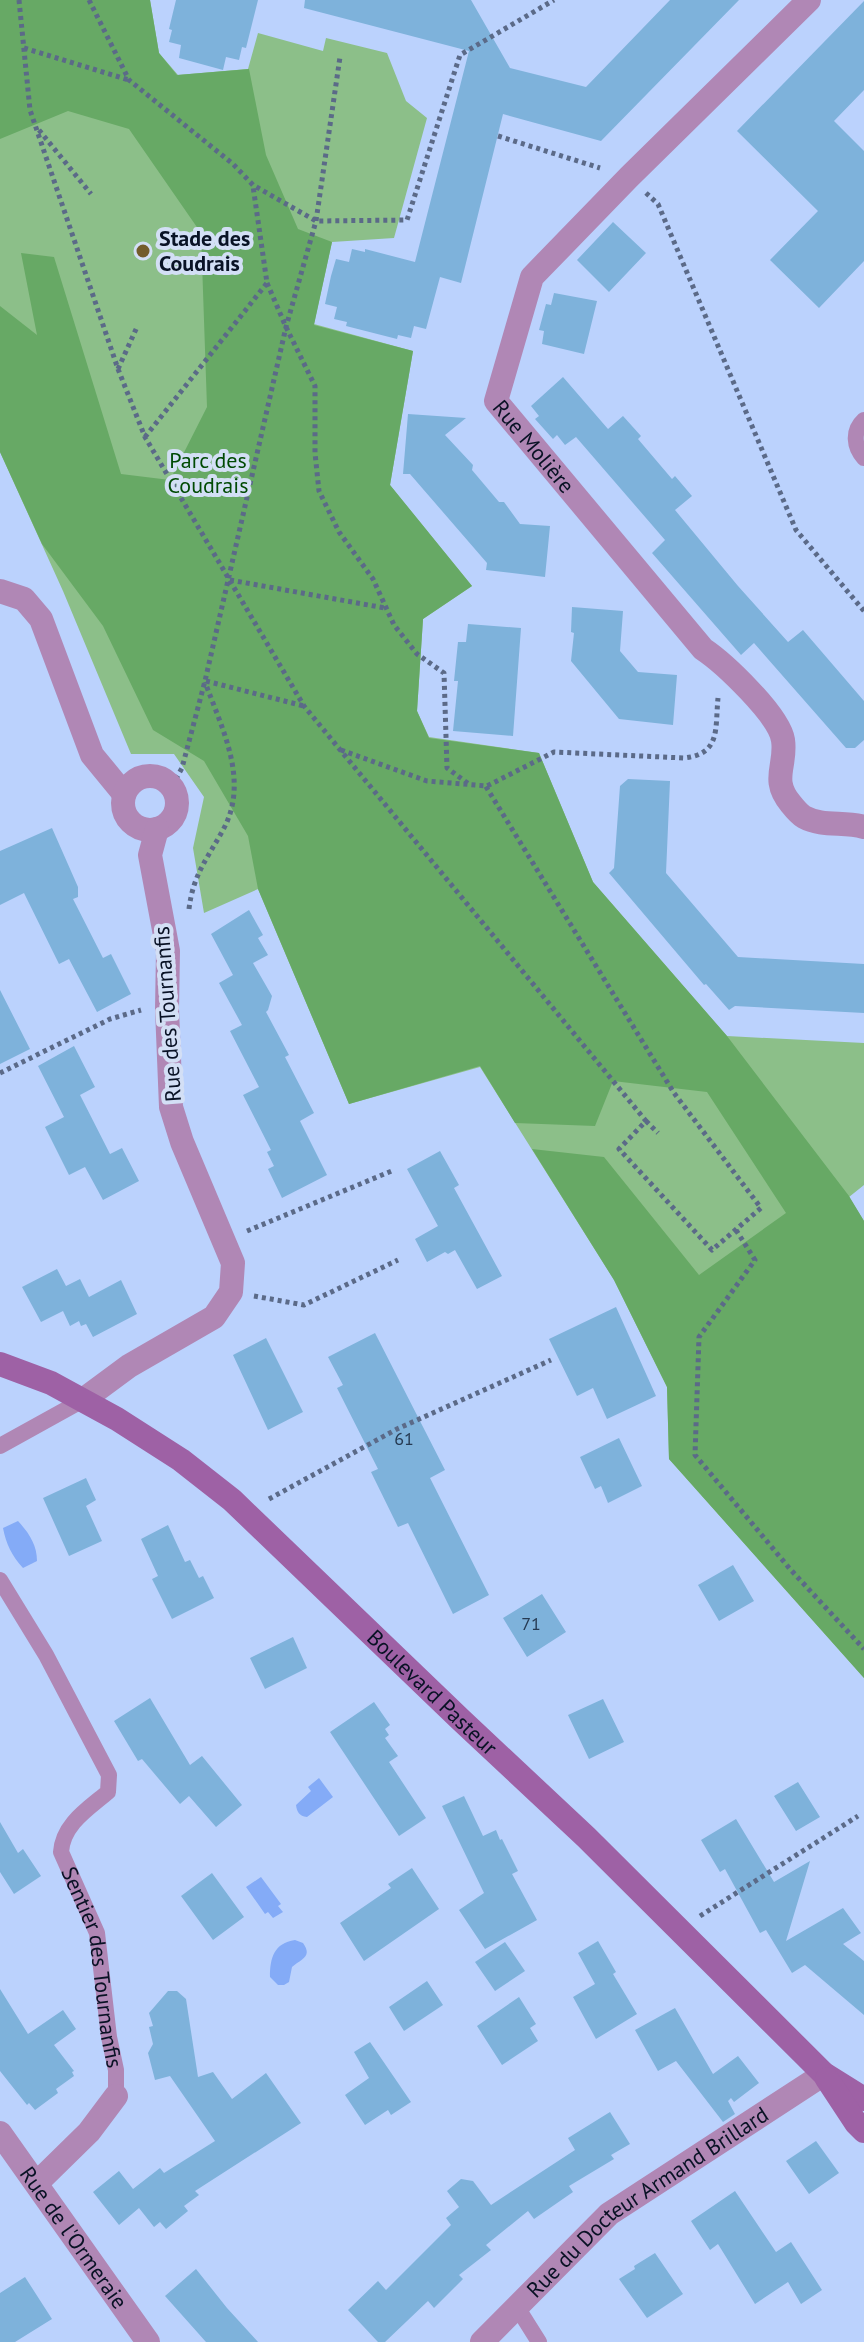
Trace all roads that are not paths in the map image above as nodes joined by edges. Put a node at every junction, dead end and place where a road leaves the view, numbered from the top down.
1 (809, 0) edge
2 (864, 420) edge
3 (864, 458) edge
4 (0, 591) edge
5 (124, 794) junction
6 (864, 827) edge
7 (157, 829) junction
8 (0, 1364) edge
9 (83, 1400) junction
10 (0, 1446) edge
11 (0, 1580) edge
12 (824, 2074) junction
13 (116, 2096) joint
14 (864, 2099) edge
15 (864, 2131) edge
16 (0, 2133) edge
17 (37, 2183) junction
18 (517, 2307) junction
19 (148, 2342) edge
20 (482, 2342) edge
21 (539, 2342) edge

1 - 6 street, Rue Molière
2 - 3 lane
4 - 5 street
5 - 7 street
5 - 7 street, Rue des Tournanfis
7 - 9 street, Rue des Tournanfis
8 - 9 main road, Boulevard Pasteur
9 - 10 lane
9 - 12 main road, Boulevard Pasteur
11 - 13 lane, Sentier des Tournanfis
12 - 14 main road, Boulevard Pasteur
12 - 15 main road, Boulevard Pasteur
12 - 18 street, Rue du Docteur Armand Brillard
13 - 17 street, Sentier des Tournanfis
16 - 17 street, Rue de l'Ormeraie
17 - 19 street, Rue de l'Ormeraie
18 - 20 street, Rue du Docteur Armand Brillard
18 - 21 lane

